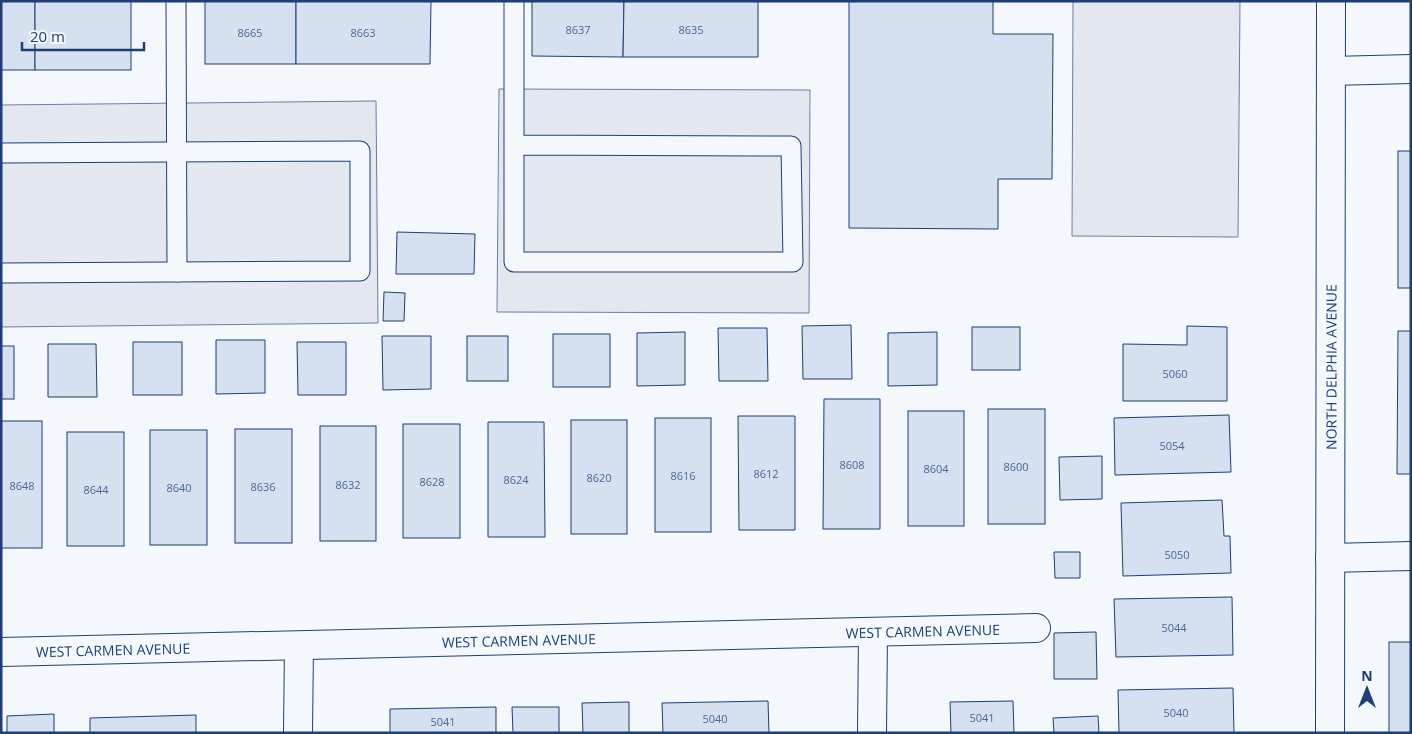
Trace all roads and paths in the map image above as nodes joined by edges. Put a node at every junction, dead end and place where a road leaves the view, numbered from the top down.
1 (176, 1) edge
2 (514, 1) edge
3 (1331, 1) edge
4 (1411, 69) edge
5 (1331, 71) junction
6 (514, 145) junction
7 (177, 152) junction
8 (1, 153) edge
9 (178, 272) junction
10 (1, 273) edge
11 (1411, 556) edge
12 (1330, 558) junction
13 (1036, 628) dead end
14 (873, 633) junction
15 (299, 646) junction
16 (1, 652) edge
17 (298, 733) edge
18 (872, 733) edge
19 (1330, 733) edge

1 - 7 lane
2 - 6 lane
3 - 5 street, NORTH DELPHIA AVENUE
4 - 5 street
5 - 12 street, NORTH DELPHIA AVENUE
6 - 6 lane
7 - 8 lane
7 - 9 lane
7 - 9 lane
9 - 10 lane
11 - 12 street
12 - 19 street, NORTH DELPHIA AVENUE
13 - 14 street, WEST CARMEN AVENUE
14 - 15 street, WEST CARMEN AVENUE
14 - 18 street
15 - 16 street, WEST CARMEN AVENUE
15 - 17 street

